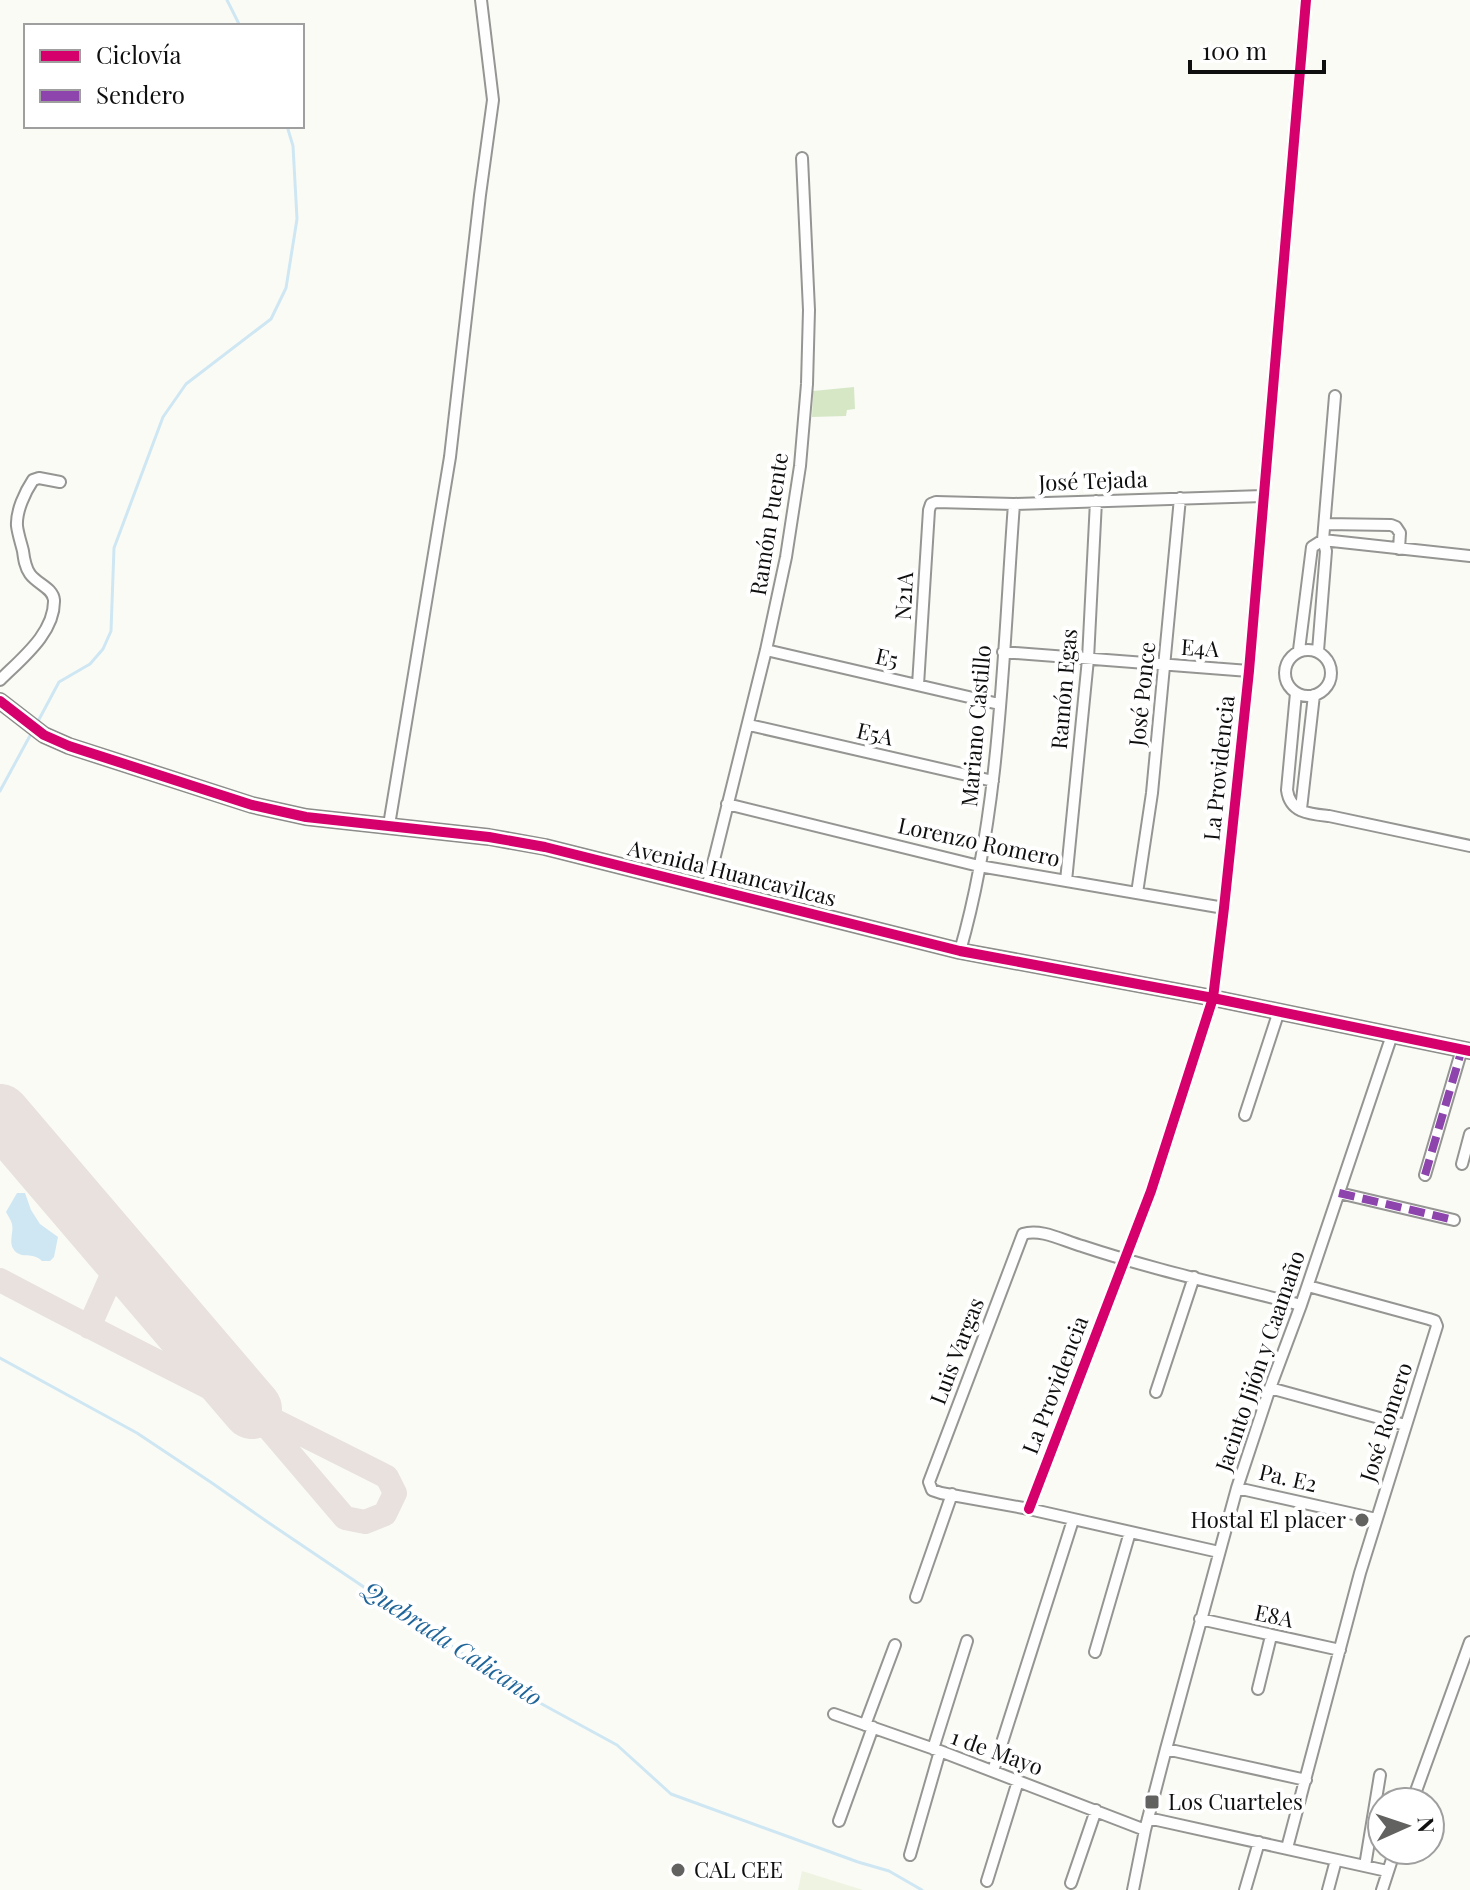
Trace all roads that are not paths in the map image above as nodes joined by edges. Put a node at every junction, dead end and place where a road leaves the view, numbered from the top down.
1 (481, 0) edge
2 (1306, 0) edge
3 (802, 158) dead end
4 (1335, 396) dead end
5 (60, 482) dead end
6 (1263, 496) junction
7 (1180, 498) junction
8 (1096, 501) junction
9 (1014, 504) junction
10 (929, 510) joint
11 (1325, 524) junction
12 (1323, 540) junction
13 (1399, 549) junction
14 (1470, 556) edge
15 (766, 650) junction
16 (1299, 650) junction
17 (1318, 651) junction
18 (1003, 652) junction
19 (1088, 659) junction
20 (1165, 665) junction
21 (1249, 671) junction
22 (0, 680) edge
23 (918, 685) junction
24 (1296, 693) junction
25 (1314, 695) junction
26 (0, 701) edge
27 (999, 704) junction
28 (749, 725) junction
29 (993, 781) junction
30 (727, 804) junction
31 (1301, 809) junction
32 (389, 825) junction
33 (1470, 845) edge
34 (979, 866) junction
35 (1066, 881) junction
36 (707, 888) junction
37 (1137, 893) junction
38 (1224, 908) junction
39 (960, 951) junction
40 (1213, 998) junction
41 (1279, 1011) junction
42 (1392, 1035) junction
43 (1466, 1050) edge
44 (1245, 1115) dead end
45 (1470, 1134) edge
46 (1462, 1164) dead end
47 (1425, 1175) dead end
48 (1339, 1193) junction
49 (1454, 1220) dead end
50 (1124, 1260) junction
51 (1194, 1277) junction
52 (1308, 1286) junction
53 (1301, 1305) junction
54 (1270, 1388) junction
55 (1156, 1392) dead end
56 (1405, 1425) junction
57 (1237, 1488) junction
58 (952, 1494) junction
59 (1029, 1509) junction
60 (1376, 1519) junction
61 (1073, 1520) junction
62 (1130, 1532) junction
63 (1219, 1552) junction
64 (916, 1597) dead end
65 (1200, 1619) junction
66 (1271, 1636) junction
67 (967, 1641) dead end
68 (1470, 1642) edge
69 (895, 1645) dead end
70 (1340, 1650) junction
71 (1095, 1652) dead end
72 (1258, 1689) dead end
73 (834, 1714) dead end
74 (869, 1726) junction
75 (1166, 1749) junction
76 (936, 1750) junction
77 (993, 1771) junction
78 (1380, 1775) dead end
79 (1306, 1780) junction
80 (1018, 1781) junction
81 (1418, 1786) edge
82 (1096, 1810) junction
83 (839, 1821) dead end
84 (1147, 1824) junction
85 (1259, 1842) junction
86 (1287, 1848) junction
87 (910, 1855) dead end
88 (1336, 1860) junction
89 (1365, 1866) junction
90 (1389, 1866) edge
91 (1387, 1871) junction
92 (987, 1881) dead end
93 (1071, 1883) dead end
94 (1133, 1890) edge
95 (1245, 1890) edge
96 (1328, 1890) edge
97 (1382, 1890) edge

1 - 32 street
2 - 6 street, La Providencia
3 - 15 street, Ramón Puente
4 - 11 street
5 - 22 street
6 - 7 street, José Tejada
6 - 21 street, La Providencia
7 - 8 street, José Tejada
7 - 20 street, José Ponce
8 - 9 street, José Tejada
8 - 19 street, Ramón Egas
9 - 10 street, José Tejada
9 - 18 street, Mariano Castillo
10 - 23 street, N21A
11 - 12 street
11 - 13 street
12 - 13 street
12 - 16 street
12 - 17 street
13 - 14 street
15 - 23 street, E5
15 - 28 street, Ramón Puente
16 - 17 street
16 - 24 street
17 - 25 street
18 - 19 street, E4A
18 - 27 street, Mariano Castillo
19 - 20 street, E4A
19 - 35 street, Ramón Egas
20 - 21 street, E4A
20 - 37 street, José Ponce
21 - 38 street, La Providencia
23 - 27 street, E5
24 - 25 street
24 - 31 street
25 - 31 street
26 - 32 street, Avenida Huancavilcas
27 - 29 street, Mariano Castillo
28 - 29 street, E5A
28 - 30 street, Ramón Puente
29 - 34 street, Mariano Castillo
30 - 34 street, Lorenzo Romero
30 - 36 street, Ramón Puente
31 - 33 street
32 - 36 street, Avenida Huancavilcas
34 - 35 street, Lorenzo Romero
34 - 39 street, Mariano Castillo
35 - 37 street, Lorenzo Romero
36 - 39 street, Avenida Huancavilcas
37 - 38 street, Lorenzo Romero
38 - 40 street, La Providencia
39 - 40 street, Avenida Huancavilcas
40 - 41 street, Avenida Huancavilcas
40 - 50 street, La Providencia
41 - 42 street, Avenida Huancavilcas
41 - 44 street
42 - 43 street, Avenida Huancavilcas
42 - 48 street, Jacinto Jijón y Caamaño
43 - 47 street
45 - 46 street
48 - 49 street
48 - 52 street, Jacinto Jijón y Caamaño
50 - 51 street
50 - 58 street, Luis Vargas
50 - 59 street, La Providencia
51 - 53 street
51 - 55 street
52 - 53 street, Jacinto Jijón y Caamaño
52 - 56 street, José Romero
53 - 54 street, Jacinto Jijón y Caamaño
54 - 56 street
54 - 57 street, Jacinto Jijón y Caamaño
56 - 60 street, José Romero
57 - 60 street, Pa. E2
57 - 63 street, Jacinto Jijón y Caamaño
58 - 59 street
58 - 64 street
59 - 61 street
60 - 70 street, José Romero
61 - 62 street
61 - 77 street
62 - 63 street
62 - 71 street
63 - 65 street, Jacinto Jijón y Caamaño
65 - 66 street, E8A
65 - 75 street, Jacinto Jijón y Caamaño
66 - 70 street, E8A
66 - 72 street
67 - 76 street
68 - 81 street
69 - 74 street
70 - 79 street, José Romero
73 - 74 street, 1 de Mayo
74 - 76 street, 1 de Mayo
74 - 83 street
75 - 79 street
75 - 84 street, Jacinto Jijón y Caamaño
76 - 77 street, 1 de Mayo
76 - 87 street
77 - 80 street, 1 de Mayo
78 - 89 street
79 - 86 street, José Romero
80 - 82 street, 1 de Mayo
80 - 92 street
82 - 84 street, 1 de Mayo
82 - 93 street
84 - 85 street, 1 de Mayo
84 - 94 street, Jacinto Jijón y Caamaño
85 - 86 street, 1 de Mayo
85 - 95 street
86 - 88 street, 1 de Mayo
88 - 89 street, 1 de Mayo
88 - 96 street
89 - 91 street, 1 de Mayo
90 - 91 street
91 - 97 street

